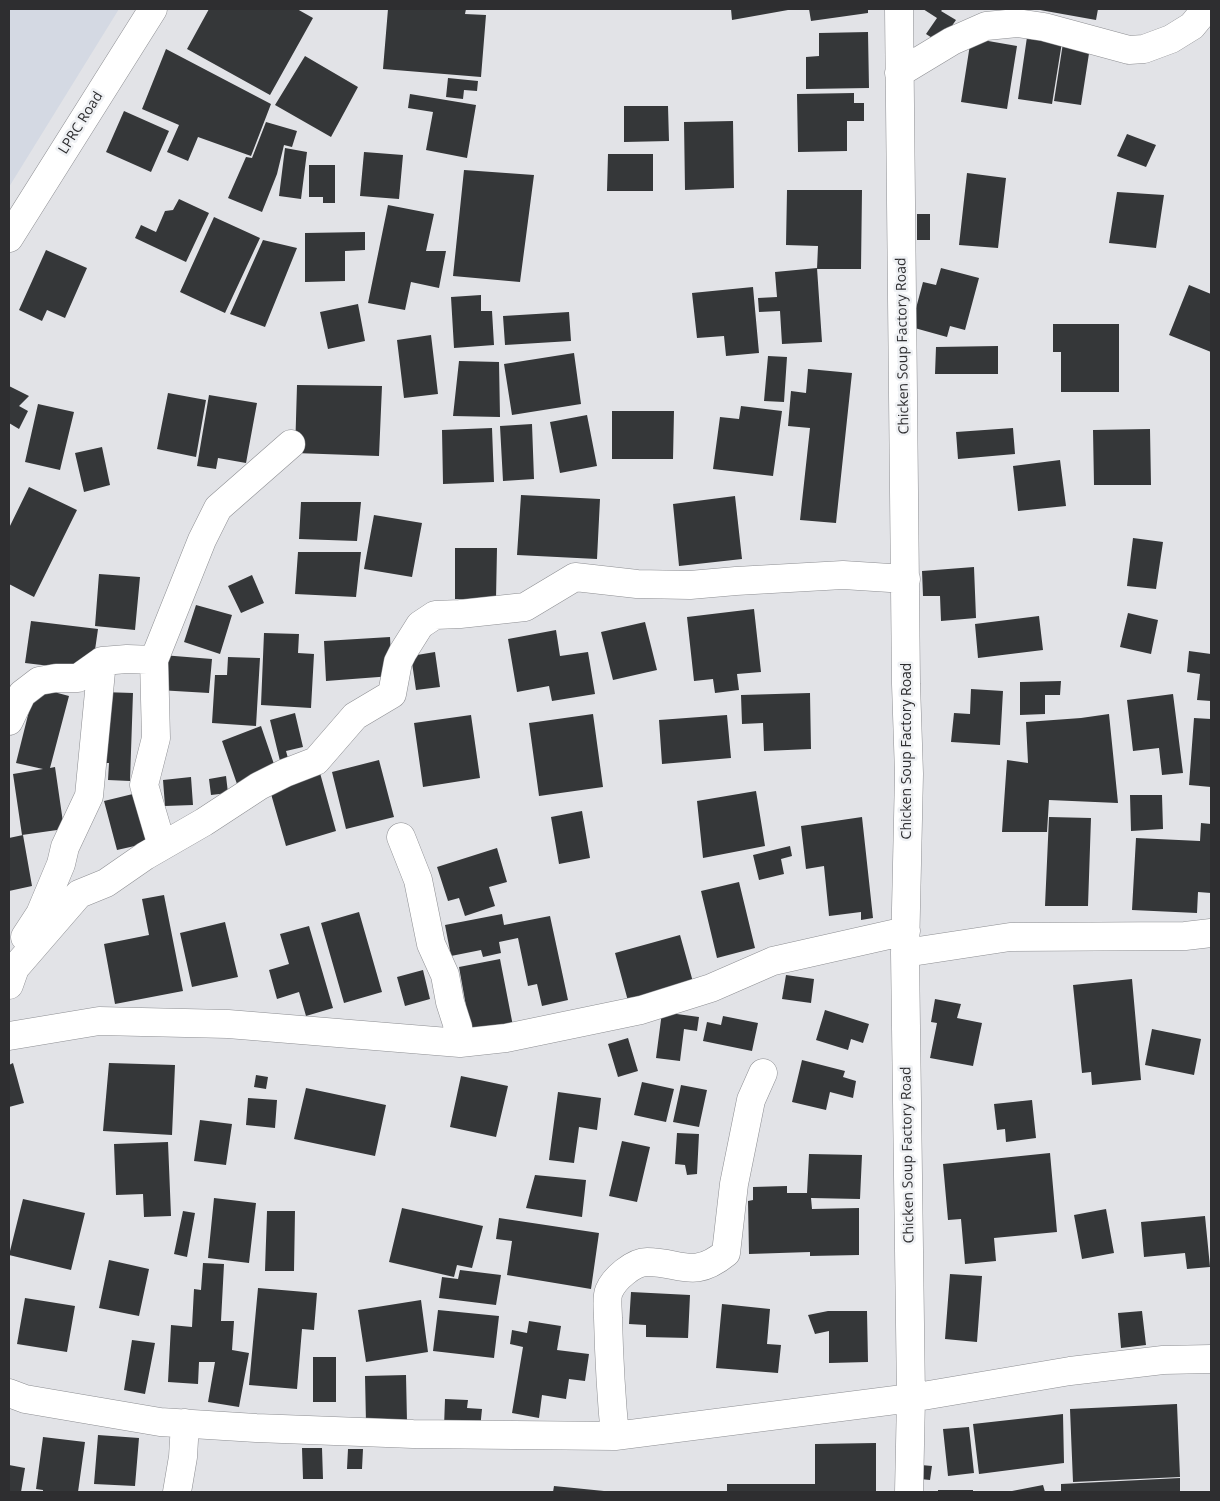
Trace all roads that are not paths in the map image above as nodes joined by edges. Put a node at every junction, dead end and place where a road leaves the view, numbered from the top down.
1 (153, 9) edge
2 (899, 9) edge
3 (1206, 9) edge
4 (899, 73) junction
5 (9, 238) edge
6 (291, 444) dead end
7 (906, 579) junction
8 (154, 660) junction
9 (102, 662) junction
10 (10, 715) edge
11 (401, 837) dead end
12 (162, 846) junction
13 (1211, 933) edge
14 (906, 942) junction
15 (9, 962) edge
16 (9, 985) edge
17 (9, 1036) edge
18 (460, 1043) junction
19 (763, 1073) dead end
20 (1211, 1359) edge
21 (9, 1393) edge
22 (911, 1398) junction
23 (185, 1423) junction
24 (615, 1436) junction
25 (177, 1492) edge
26 (909, 1492) edge

1 - 5 street, LPRC Road
2 - 4 street, Chicken Soup Factory Road
3 - 4 street
4 - 7 street, Chicken Soup Factory Road
6 - 8 street
7 - 12 street
7 - 14 street, Chicken Soup Factory Road
8 - 9 street
8 - 12 street
9 - 10 street
9 - 15 street
11 - 18 street
12 - 16 street
13 - 14 street
14 - 18 street
14 - 22 street, Chicken Soup Factory Road
17 - 18 street
19 - 24 street
20 - 22 street
21 - 23 street
22 - 24 street
22 - 26 street, Chicken Soup Factory Road
23 - 24 street
23 - 25 street

